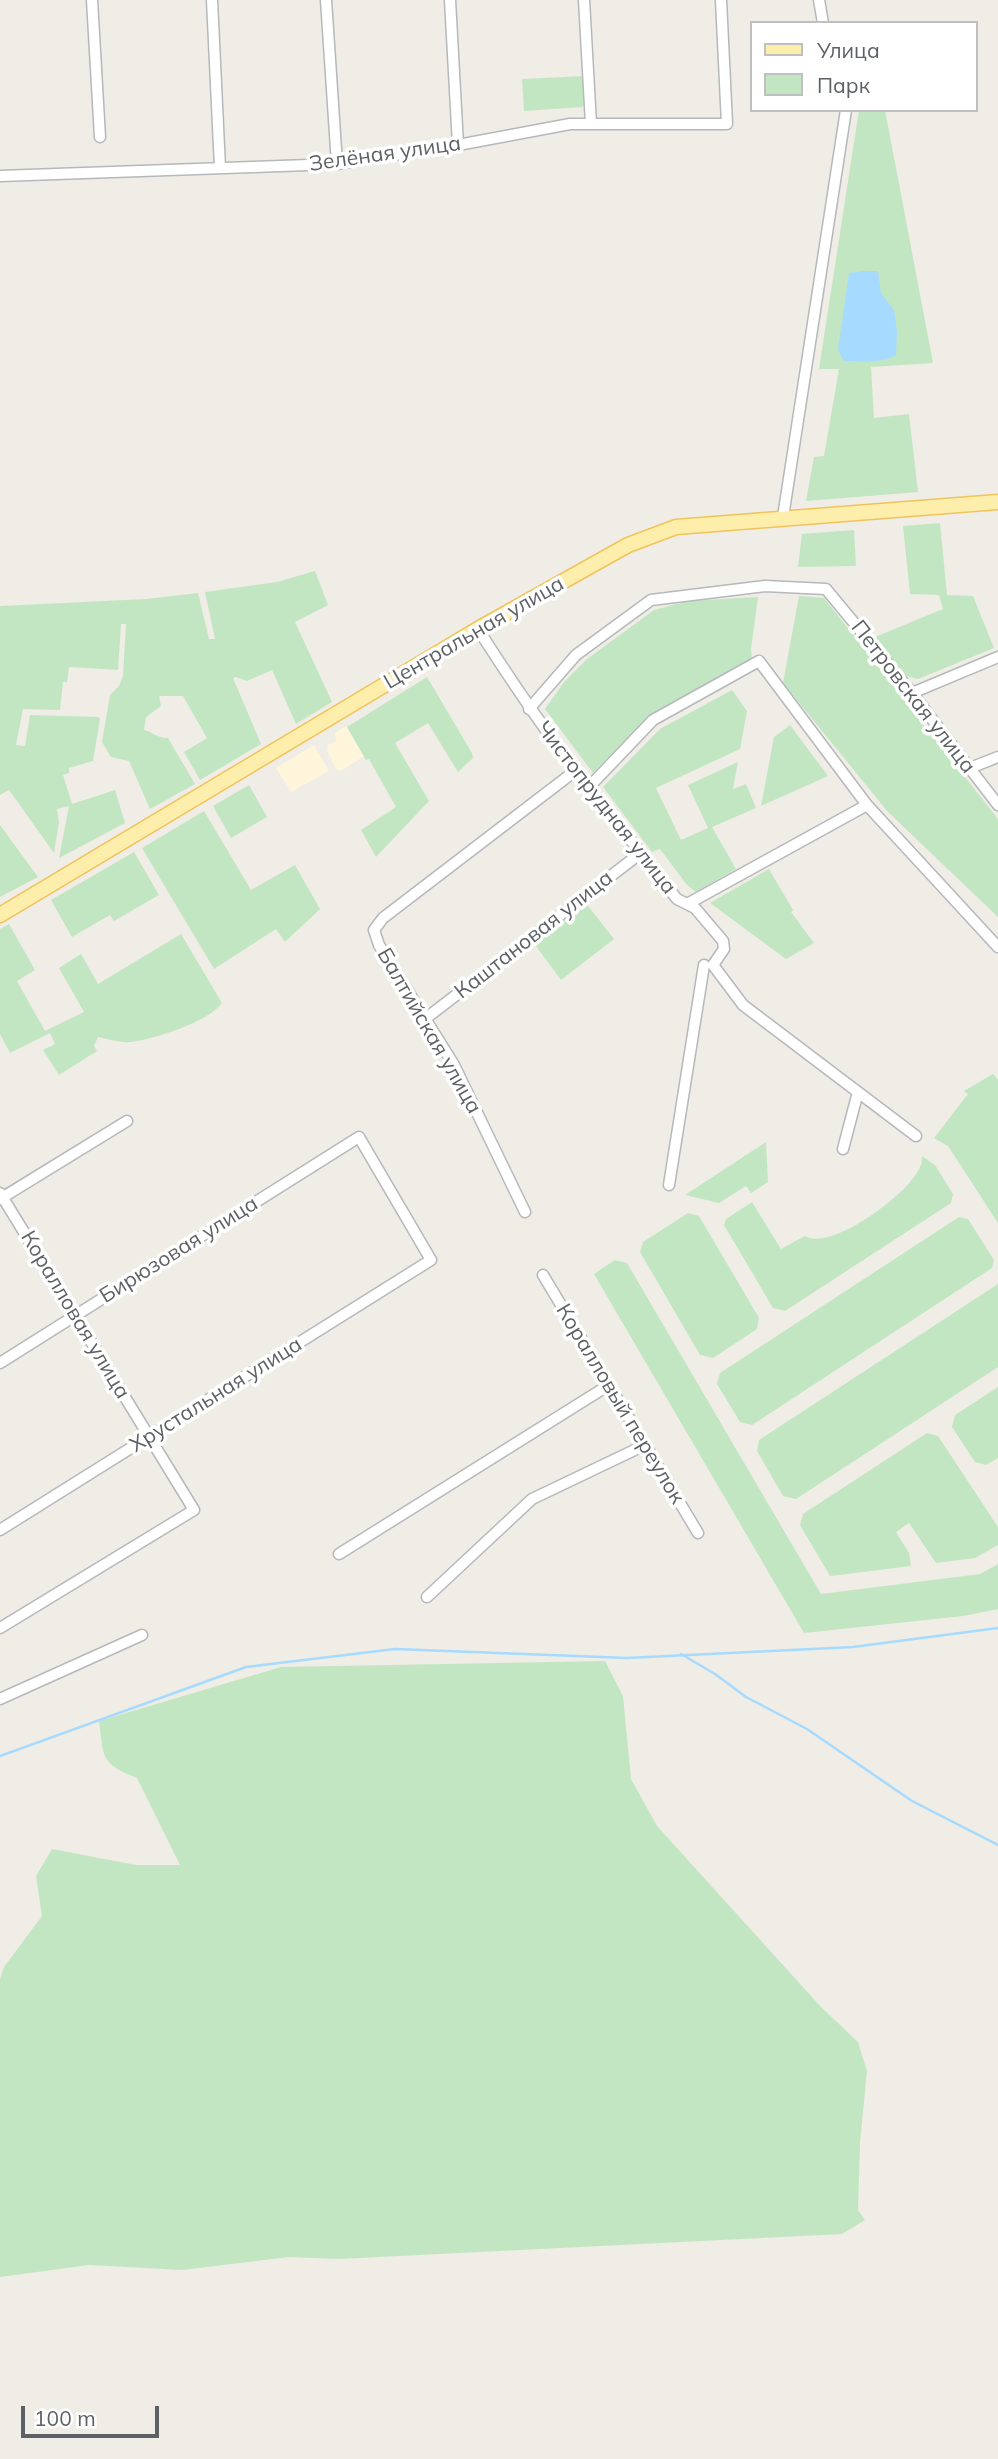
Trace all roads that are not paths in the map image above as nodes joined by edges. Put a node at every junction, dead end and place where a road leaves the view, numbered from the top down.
1 (93, 0) edge
2 (212, 0) edge
3 (326, 0) edge
4 (450, 0) edge
5 (584, 0) edge
6 (721, 0) edge
7 (819, 0) edge
8 (824, 21) edge
9 (846, 112) edge
10 (591, 124) junction
11 (100, 137) dead end
12 (458, 145) junction
13 (337, 164) junction
14 (220, 168) junction
15 (0, 176) edge
16 (998, 502) edge
17 (783, 517) junction
18 (478, 629) junction
19 (998, 657) edge
20 (912, 693) junction
21 (529, 709) junction
22 (998, 757) edge
23 (970, 768) junction
24 (575, 771) junction
25 (589, 787) junction
26 (867, 805) junction
27 (998, 805) edge
28 (642, 852) junction
29 (689, 903) junction
30 (0, 915) edge
31 (998, 947) edge
32 (704, 965) dead end
33 (425, 1019) junction
34 (858, 1092) junction
35 (127, 1121) dead end
36 (916, 1136) dead end
37 (844, 1149) dead end
38 (669, 1185) dead end
39 (1, 1196) edge
40 (525, 1212) dead end
41 (431, 1260) joint
42 (543, 1275) dead end
43 (76, 1315) junction
44 (0, 1363) edge
45 (609, 1385) junction
46 (149, 1437) junction
47 (645, 1445) junction
48 (0, 1530) edge
49 (698, 1533) dead end
50 (339, 1554) dead end
51 (427, 1597) dead end
52 (0, 1628) edge
53 (142, 1634) dead end
54 (0, 1699) edge

1 - 11 street
2 - 14 street
3 - 13 street
4 - 12 street
5 - 10 street
6 - 10 street, Зелёная улица
7 - 8 street
9 - 17 street
10 - 12 street, Зелёная улица
12 - 13 street, Зелёная улица
13 - 14 street, Зелёная улица
14 - 15 street, Зелёная улица
16 - 17 main road, Центральная улица
17 - 18 main road, Центральная улица
18 - 21 street, Чистопрудная улица
18 - 30 main road, Центральная улица
19 - 20 street
20 - 21 street, Петровская улица
20 - 23 street, Петровская улица
21 - 24 street, Чистопрудная улица
22 - 23 street
23 - 27 street, Петровская улица
24 - 25 street, Чистопрудная улица
24 - 33 street, Балтийская улица
25 - 26 street
25 - 28 street, Чистопрудная улица
26 - 29 street
26 - 31 street
28 - 29 street, Чистопрудная улица
28 - 33 street, Каштановая улица
29 - 34 street, Чистопрудная улица
32 - 38 street
33 - 40 street, Балтийская улица
34 - 36 street, Чистопрудная улица
34 - 37 street
35 - 39 street
39 - 43 street, Коралловая улица
41 - 43 street, Бирюзовая улица
41 - 46 street, Хрустальная улица
42 - 45 street, Коралловый переулок
43 - 44 street, Бирюзовая улица
43 - 46 street, Коралловая улица
45 - 47 street, Коралловый переулок
45 - 50 street
46 - 48 street, Хрустальная улица
46 - 52 street, Коралловая улица
47 - 49 street, Коралловый переулок
47 - 51 street
53 - 54 street

